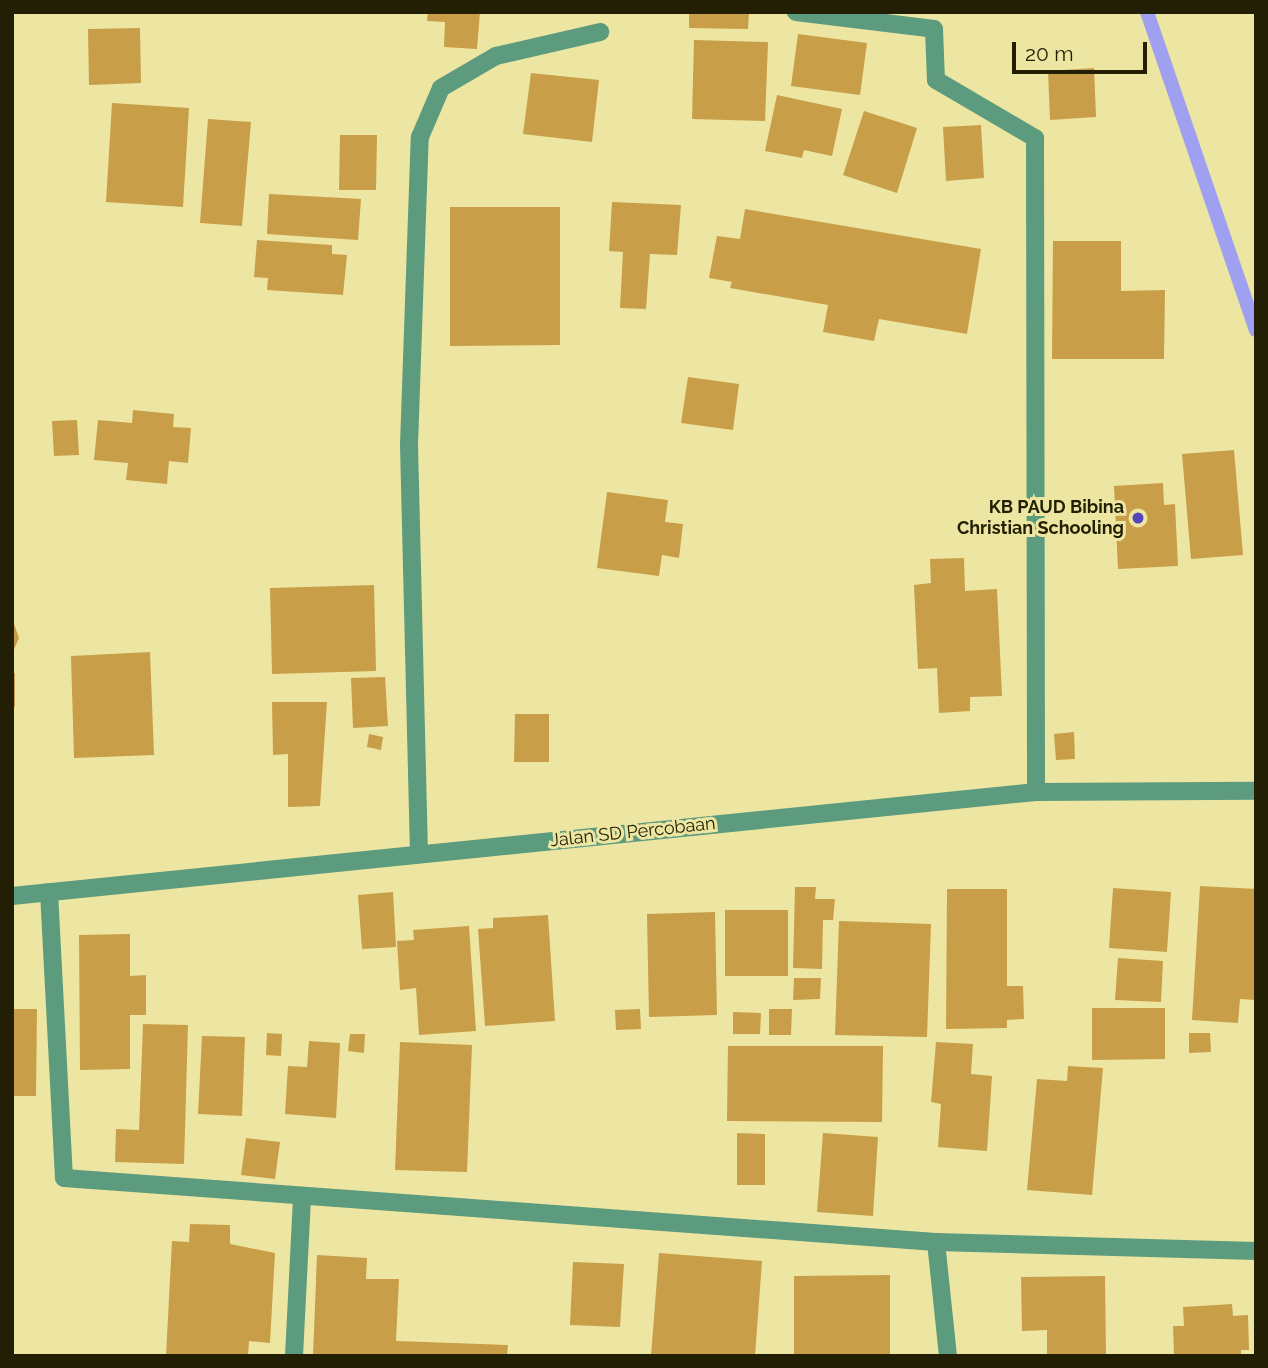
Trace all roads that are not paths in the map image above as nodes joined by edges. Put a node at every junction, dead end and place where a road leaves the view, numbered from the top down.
1 (796, 12) edge
2 (600, 32) dead end
3 (1256, 791) edge
4 (1036, 792) junction
5 (419, 854) junction
6 (49, 892) junction
7 (12, 896) edge
8 (302, 1196) junction
9 (936, 1242) junction
10 (1256, 1251) edge
11 (294, 1356) edge
12 (948, 1356) edge

1 - 4 street
2 - 5 street
3 - 4 street, Jalan SD Percobaan
4 - 5 street, Jalan SD Percobaan
5 - 6 street, Jalan SD Percobaan
6 - 7 street, Jalan SD Percobaan
6 - 8 street
8 - 9 street
8 - 11 street
9 - 10 street
9 - 12 street

